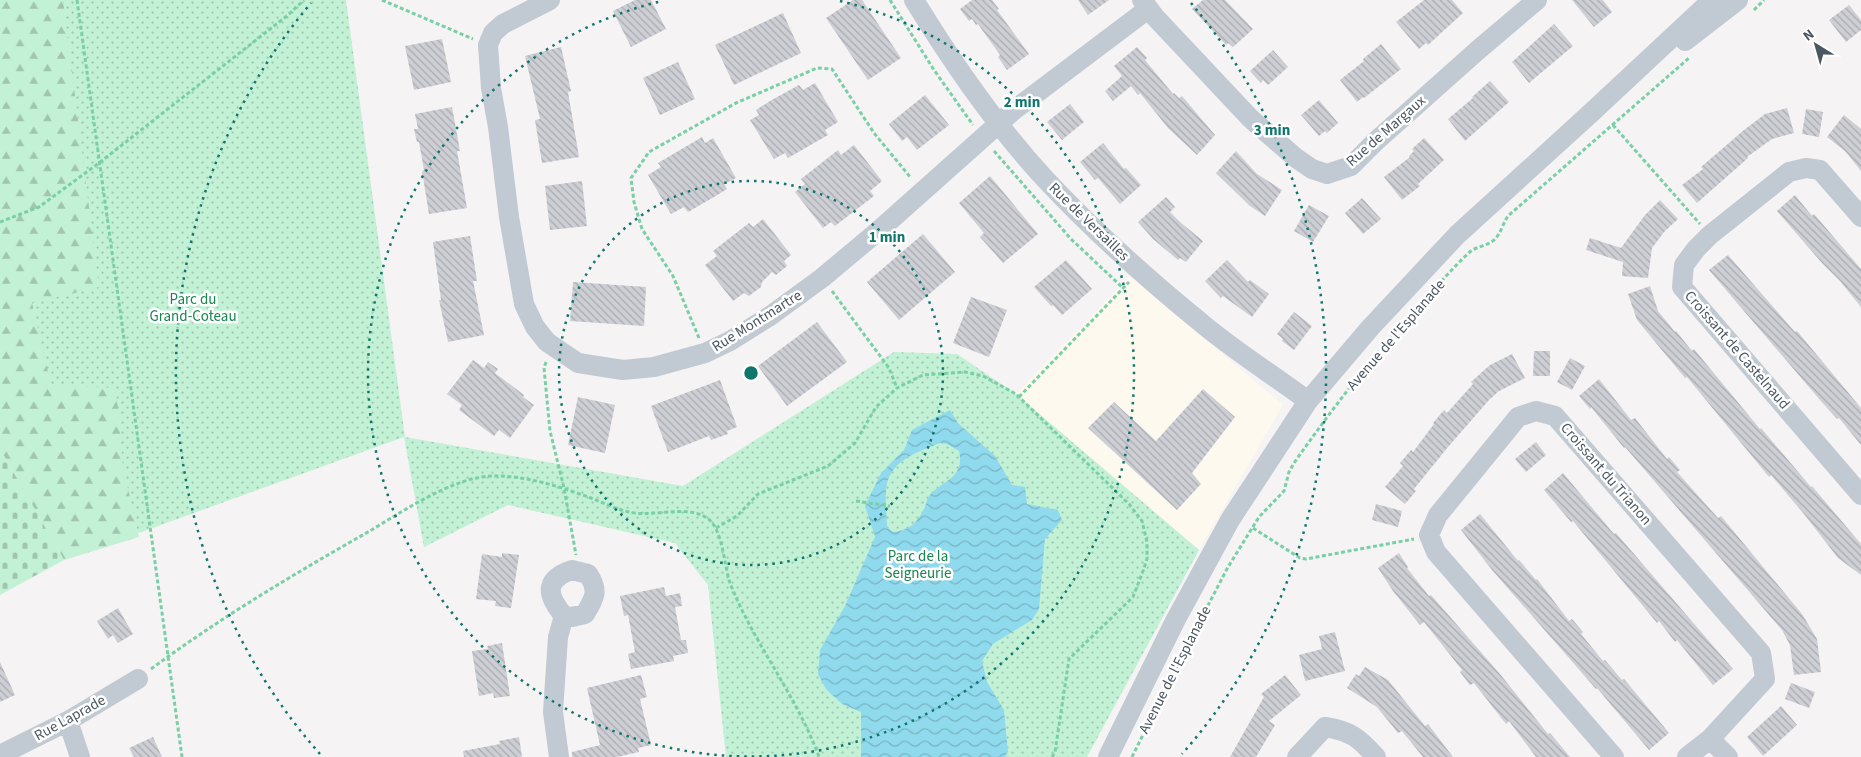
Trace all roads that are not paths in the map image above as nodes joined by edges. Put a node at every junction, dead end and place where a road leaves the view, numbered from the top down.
1 (550, 0) edge
2 (914, 0) edge
3 (1537, 0) edge
4 (1712, 0) edge
5 (1145, 4) edge
6 (1743, 7) edge
7 (1592, 112) junction
8 (999, 123) junction
9 (1861, 217) edge
10 (1308, 401) junction
11 (1861, 495) edge
12 (564, 616) junction
13 (138, 679) dead end
14 (68, 721) junction
15 (1710, 739) junction
16 (0, 755) edge
17 (80, 757) edge
18 (559, 757) edge
19 (1108, 757) edge
20 (1297, 757) edge
21 (1376, 757) edge
22 (1614, 757) edge
23 (1687, 757) edge
24 (1728, 757) edge

1 - 8 street, Rue Montmartre
2 - 8 street, Rue de Versailles
3 - 5 street, Rue de Margaux
4 - 7 street, Avenue de l'Esplanade
5 - 8 street, Rue de Margaux
6 - 7 street, Avenue de l'Esplanade
7 - 10 street, Avenue de l'Esplanade
8 - 10 street, Rue de Versailles
9 - 11 street, Croissant de Castelnaud
10 - 19 street, Avenue de l'Esplanade
12 - 12 street
12 - 18 street
13 - 14 street, Rue Laprade
14 - 16 street, Rue Laprade
14 - 17 street
15 - 22 street, Croissant du Trianon
15 - 23 street, Croissant du Trianon
15 - 24 street
20 - 21 street

